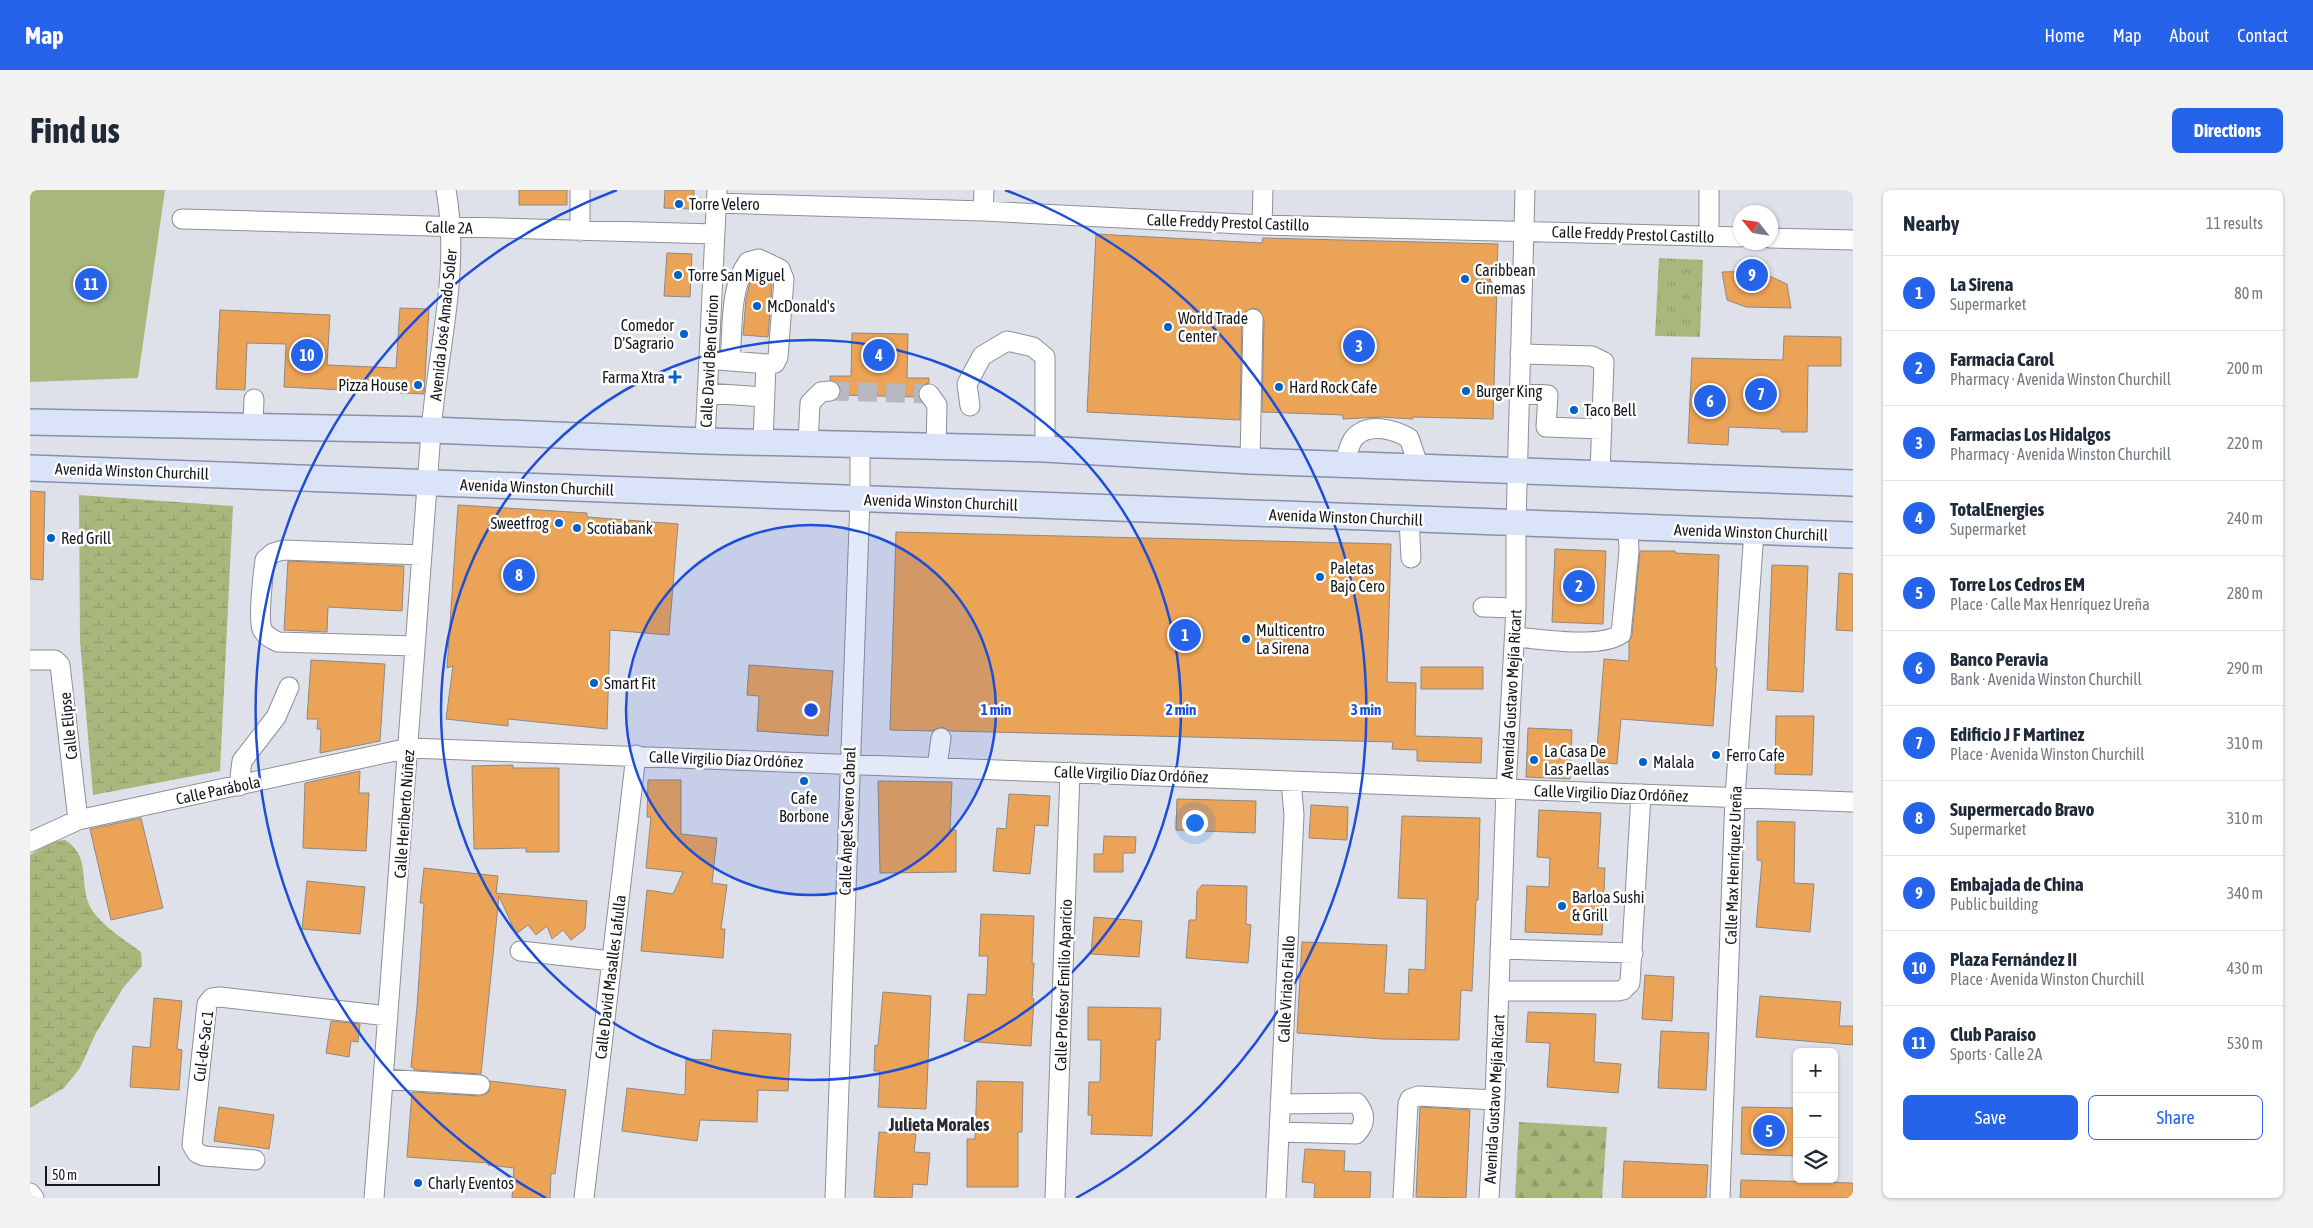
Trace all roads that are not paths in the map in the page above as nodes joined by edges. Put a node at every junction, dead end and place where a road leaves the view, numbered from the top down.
1 (446, 190) edge
2 (580, 190) edge
3 (984, 190) edge
4 (1262, 190) edge
5 (1525, 190) edge
6 (1709, 190) edge
7 (716, 197) edge
8 (983, 211) junction
9 (182, 219) dead end
10 (1262, 225) junction
11 (451, 227) junction
12 (580, 231) junction
13 (1523, 231) junction
14 (715, 234) junction
15 (1708, 236) junction
16 (1733, 237) edge
17 (1778, 238) edge
18 (1853, 240) edge
19 (1500, 278) dead end
20 (1522, 279) junction
21 (1252, 319) dead end
22 (1520, 354) junction
23 (709, 359) junction
24 (730, 361) junction
25 (766, 364) junction
26 (830, 391) tunnel mouth
27 (707, 393) junction
28 (1519, 393) junction
29 (929, 394) dead end
30 (765, 397) junction
31 (254, 399) dead end
32 (970, 406) dead end
33 (30, 422) edge
34 (253, 426) junction
35 (1602, 429) junction
36 (432, 430) junction
37 (705, 441) junction
38 (763, 442) junction
39 (808, 443) junction
40 (860, 444) junction
41 (936, 448) junction
42 (1045, 449) junction
43 (1250, 461) junction
44 (1344, 464) junction
45 (1419, 467) junction
46 (30, 468) edge
47 (1518, 470) junction
48 (1600, 473) junction
49 (428, 482) junction
50 (1853, 483) edge
51 (860, 498) junction
52 (1408, 519) junction
53 (1516, 523) junction
54 (1628, 527) junction
55 (1754, 532) junction
56 (1853, 535) edge
57 (422, 555) junction
58 (1411, 558) dead end
59 (1483, 607) dead end
60 (1516, 608) junction
61 (1515, 637) junction
62 (414, 646) junction
63 (30, 660) edge
64 (289, 687) dead end
65 (941, 738) dead end
66 (409, 748) junction
67 (636, 755) junction
68 (849, 763) junction
69 (937, 767) junction
70 (1070, 772) junction
71 (1292, 780) junction
72 (239, 786) junction
73 (1506, 789) junction
74 (1641, 794) junction
75 (1735, 798) junction
76 (1853, 802) edge
77 (78, 820) junction
78 (30, 842) edge
79 (1500, 949) junction
80 (520, 951) dead end
81 (1633, 953) junction
82 (612, 961) junction
83 (1499, 991) junction
84 (388, 1016) junction
85 (383, 1079) junction
86 (480, 1085) dead end
87 (1495, 1100) junction
88 (1280, 1104) junction
89 (1279, 1132) junction
90 (255, 1160) dead end
91 (30, 1193) edge
92 (34, 1198) edge
93 (374, 1198) edge
94 (584, 1198) edge
95 (835, 1198) edge
96 (1055, 1198) edge
97 (1276, 1198) edge
98 (1403, 1198) edge
99 (1490, 1198) edge
100 (1720, 1198) edge

1 - 11 street, Avenida José Amado Soler
2 - 12 street
3 - 8 street
4 - 10 street
5 - 13 street, Avenida Gustavo Mejía Ricart
6 - 15 street
7 - 8 street, Calle Freddy Prestol Castillo
7 - 14 street, Calle David Ben Gurion
8 - 10 street, Calle Freddy Prestol Castillo
9 - 11 street, Calle 2A
10 - 13 street, Calle Freddy Prestol Castillo
11 - 12 street, Calle 2A
11 - 36 street, Avenida José Amado Soler
12 - 14 street, Calle 2A
13 - 15 street, Calle Freddy Prestol Castillo
13 - 20 street, Avenida Gustavo Mejía Ricart
14 - 23 street, Calle David Ben Gurion
15 - 16 street, Calle Freddy Prestol Castillo
17 - 18 street
19 - 20 street
20 - 22 street, Avenida Gustavo Mejía Ricart
21 - 43 street
22 - 28 street, Avenida Gustavo Mejía Ricart
22 - 35 street
23 - 24 street
23 - 27 street, Calle David Ben Gurion
24 - 25 street
24 - 25 street
25 - 30 street
26 - 39 street
27 - 30 street
27 - 37 street, Calle David Ben Gurion
28 - 35 street
28 - 47 street, Avenida Gustavo Mejía Ricart
29 - 41 street
30 - 38 street
31 - 34 street
32 - 42 street
33 - 34 main road
34 - 36 main road
35 - 48 street
36 - 37 main road
36 - 49 street, Calle Heriberto Núñez
37 - 38 main road
38 - 39 main road
39 - 40 main road
40 - 41 main road
40 - 51 street, Calle Ángel Severo Cabral
41 - 42 main road
42 - 43 main road
43 - 44 main road
44 - 45 main road
44 - 45 street
45 - 47 main road
46 - 49 main road, Avenida Winston Churchill
47 - 48 main road
47 - 53 street, Avenida Gustavo Mejía Ricart
48 - 50 main road
49 - 51 main road, Avenida Winston Churchill
49 - 57 street, Calle Heriberto Núñez
51 - 52 main road, Avenida Winston Churchill
51 - 68 street, Calle Ángel Severo Cabral
52 - 53 main road, Avenida Winston Churchill
52 - 58 street
53 - 54 main road, Avenida Winston Churchill
53 - 60 street, Avenida Gustavo Mejía Ricart
54 - 55 main road, Avenida Winston Churchill
54 - 61 street
55 - 56 main road, Avenida Winston Churchill
55 - 75 street, Calle Max Henríquez Ureña
57 - 62 street, Calle Heriberto Núñez
57 - 62 street
59 - 60 street
60 - 61 street, Avenida Gustavo Mejía Ricart
61 - 73 street, Avenida Gustavo Mejía Ricart
62 - 66 street, Calle Heriberto Núñez
63 - 77 street, Calle Elipse
64 - 72 street
65 - 69 street
66 - 67 street, Calle Virgilio Díaz Ordóñez
66 - 72 street, Calle Parábola
66 - 84 street, Calle Heriberto Núñez
67 - 68 street, Calle Virgilio Díaz Ordóñez
67 - 82 street, Calle David Masalles Lafulla
68 - 69 street, Calle Virgilio Díaz Ordóñez
68 - 95 street, Calle Ángel Severo Cabral
69 - 70 street, Calle Virgilio Díaz Ordóñez
70 - 71 street, Calle Virgilio Díaz Ordóñez
70 - 96 street, Calle Profesor Emilio Aparicio
71 - 73 street, Calle Virgilio Díaz Ordóñez
71 - 88 street, Calle Viriato Fiallo
72 - 77 street, Calle Parábola
73 - 74 street, Calle Virgilio Díaz Ordóñez
73 - 79 street, Avenida Gustavo Mejía Ricart
74 - 75 street, Calle Virgilio Díaz Ordóñez
74 - 81 street
75 - 76 street, Calle Virgilio Díaz Ordóñez
75 - 100 street, Calle Max Henríquez Ureña
77 - 78 street, Calle Parábola
79 - 81 street
79 - 83 street, Avenida Gustavo Mejía Ricart
80 - 82 street
81 - 83 street
82 - 94 street, Calle David Masalles Lafulla
83 - 87 street, Avenida Gustavo Mejía Ricart
84 - 85 street, Calle Heriberto Núñez
84 - 90 street, Cul-de-Sac 1
85 - 86 street
85 - 93 street, Calle Heriberto Núñez
87 - 98 street
87 - 99 street, Avenida Gustavo Mejía Ricart
88 - 89 street, Calle Viriato Fiallo
88 - 89 street
89 - 97 street, Calle Viriato Fiallo
91 - 92 street

